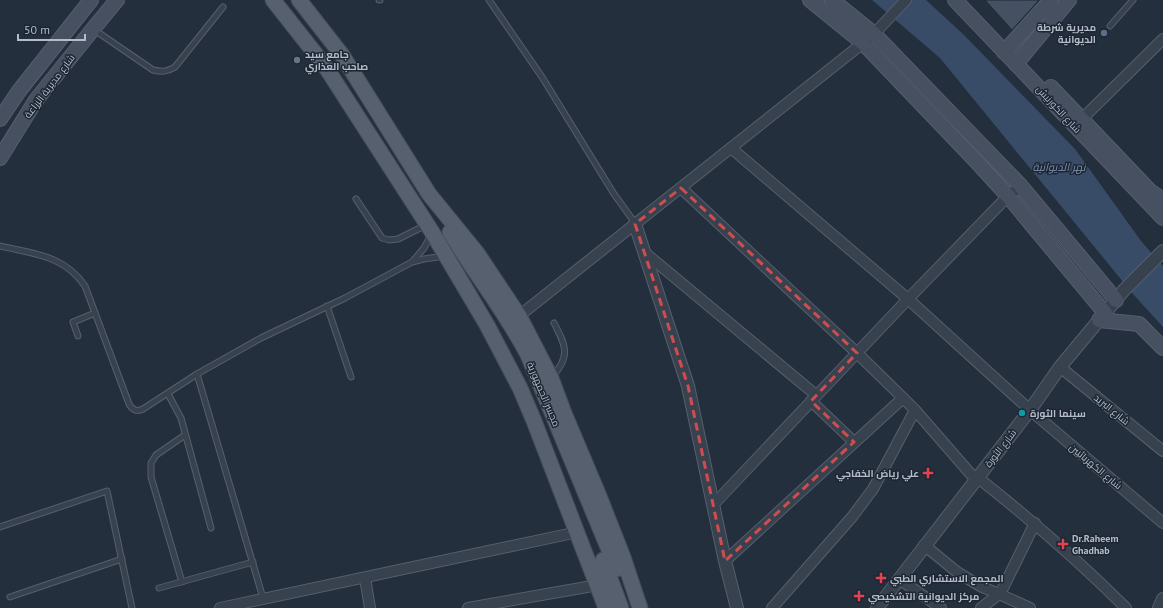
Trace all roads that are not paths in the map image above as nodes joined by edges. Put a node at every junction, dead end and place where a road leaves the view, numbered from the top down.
1 (91, 0) edge
2 (117, 0) edge
3 (273, 0) edge
4 (299, 0) edge
5 (489, 0) edge
6 (810, 0) edge
7 (832, 0) edge
8 (906, 0) edge
9 (955, 0) edge
10 (968, 0) edge
11 (1051, 0) edge
12 (1069, 0) edge
13 (1133, 0) edge
14 (223, 7) dead end
15 (1110, 26) dead end
16 (93, 29) junction
17 (868, 39) junction
18 (1163, 39) edge
19 (1007, 48) junction
20 (1019, 60) junction
21 (0, 119) edge
22 (1082, 119) junction
23 (732, 148) junction
24 (0, 158) edge
25 (1021, 186) junction
26 (681, 188) junction
27 (430, 194) junction
28 (1008, 196) junction
29 (356, 198) dead end
30 (1163, 200) edge
31 (1163, 219) edge
32 (636, 224) junction
33 (428, 225) junction
34 (0, 246) edge
35 (644, 252) junction
36 (1162, 253) edge
37 (447, 256) junction
38 (412, 262) junction
39 (473, 276) junction
40 (1120, 295) junction
41 (908, 299) junction
42 (327, 306) junction
43 (95, 313) junction
44 (519, 316) junction
45 (1102, 317) junction
46 (554, 323) dead end
47 (78, 336) dead end
48 (1163, 348) edge
49 (858, 353) junction
50 (1060, 367) junction
51 (197, 374) junction
52 (351, 377) dead end
53 (551, 378) junction
54 (168, 394) junction
55 (814, 398) junction
56 (903, 398) junction
57 (916, 410) junction
58 (1030, 410) junction
59 (185, 435) junction
60 (854, 442) junction
61 (1163, 451) edge
62 (976, 478) junction
63 (713, 505) junction
64 (1035, 523) junction
65 (1163, 523) edge
66 (0, 526) edge
67 (212, 528) dead end
68 (578, 532) junction
69 (924, 545) junction
70 (122, 559) junction
71 (725, 561) junction
72 (253, 562) junction
73 (364, 578) junction
74 (899, 579) junction
75 (182, 582) junction
76 (598, 585) junction
77 (159, 588) dead end
78 (999, 594) junction
79 (10, 597) dead end
80 (263, 598) junction
81 (1163, 599) edge
82 (248, 605) edge
83 (132, 608) edge
84 (220, 608) edge
85 (370, 608) edge
86 (468, 608) edge
87 (606, 608) edge
88 (621, 608) edge
89 (631, 608) edge
90 (640, 608) edge
91 (737, 608) edge
92 (772, 608) edge
93 (877, 608) edge
94 (941, 608) edge
95 (982, 608) edge
96 (1030, 608) edge
97 (1126, 608) edge
98 (1159, 608) edge

1 - 21 main road, شارع مديرية الزراعة
2 - 16 main road, شارع مديرية الزراعة
3 - 33 main road
4 - 27 main road
5 - 32 lane
6 - 17 main road
7 - 17 main road
8 - 17 street
9 - 19 main road, شارع الكورنيش
10 - 19 main road, شارع الكورنيش
11 - 19 main road
12 - 20 main road
13 - 15 lane
14 - 16 lane
16 - 24 main road, شارع مديرية الزراعة
17 - 23 street
17 - 25 main road
17 - 28 main road
18 - 22 street
19 - 20 main road, شارع الكورنيش
20 - 22 main road, شارع الكورنيش
20 - 31 main road, شارع الكورنيش
22 - 30 main road, شارع الكورنيش
23 - 26 street
23 - 41 street, شارع الكهربائيين
25 - 28 street
25 - 40 main road
26 - 32 street
26 - 49 street
27 - 39 main road, مجسر الجمهورية
27 - 44 main road
28 - 41 street
28 - 45 main road
29 - 33 lane
32 - 35 street
32 - 44 street
33 - 37 main road
33 - 38 lane
33 - 39 main road, مجسر الجمهورية
34 - 43 lane
35 - 55 street
35 - 63 street
36 - 40 street, شارع الثورة
37 - 38 lane
37 - 68 main road
38 - 42 lane
39 - 88 main road, مجسر الجمهورية
39 - 89 main road, مجسر الجمهورية
40 - 45 street, شارع الثورة
41 - 49 street
41 - 58 street, شارع الكهربائيين
42 - 51 lane
42 - 52 lane
43 - 47 lane
43 - 54 lane
44 - 53 main road
45 - 48 main road
45 - 50 street, شارع الثورة
46 - 53 lane
49 - 55 street
49 - 56 street
50 - 58 street, شارع الثورة
50 - 61 street, شارع البريد
51 - 54 lane
51 - 72 lane
53 - 90 main road
54 - 59 lane
55 - 60 street
55 - 63 street
56 - 57 street
56 - 60 street
57 - 62 street
57 - 92 street
58 - 62 street, شارع الثورة
58 - 65 street, شارع الكهربائيين
59 - 67 lane
59 - 75 lane
60 - 71 street
62 - 64 street
62 - 69 street, شارع الثورة
63 - 71 street
64 - 78 street
64 - 97 street
66 - 70 lane
68 - 73 street
68 - 76 main road
69 - 74 street, شارع الثورة
69 - 78 street
70 - 79 lane
70 - 83 lane
71 - 91 street
72 - 75 lane
72 - 80 lane
73 - 80 street
73 - 85 street
74 - 93 street, شارع الثورة
74 - 94 street
75 - 77 lane
76 - 86 street
76 - 87 main road
78 - 95 street
78 - 96 street
80 - 82 street
81 - 98 street
82 - 84 street

